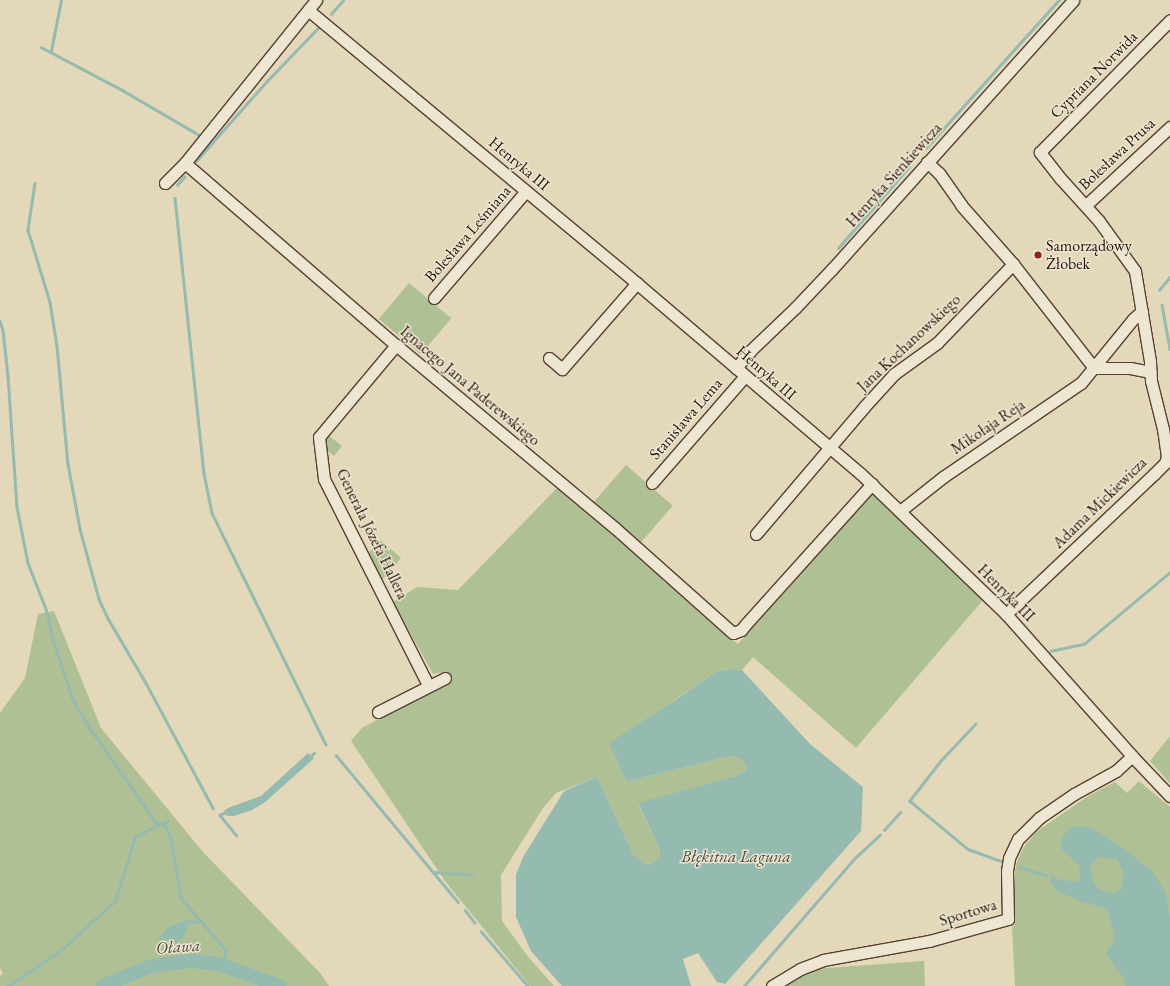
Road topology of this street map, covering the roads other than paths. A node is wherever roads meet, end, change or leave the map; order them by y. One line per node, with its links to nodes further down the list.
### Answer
1 (316, 0): 3 (street)
2 (1073, 0): 7 (street, Henryka Sienkiewicza)
3 (308, 10): 8 (street); 10 (street, Henryka III)
4 (1170, 20): 6 (street, Cypriana Norwida)
5 (1170, 127): 11 (street, Bolesława Prusa)
6 (1040, 152): 11 (street, Adama Mickiewicza)
7 (928, 162): 12 (street); 18 (street, Henryka Sienkiewicza)
8 (185, 163): 9 (street); 16 (street, Ignacego Jana Paderewskiego)
9 (165, 183)
10 (526, 191): 13 (street, Henryka III); 14 (street, Bolesława Leśmiana)
11 (1086, 205): 15 (street, Adama Mickiewicza)
12 (1013, 264): 19 (street); 22 (street, Jana Kochanowskiego)
13 (637, 284): 17 (street); 18 (street, Henryka III)
14 (434, 298)
15 (1142, 311): 19 (street, Mikołaja Reja); 20 (street, Adama Mickiewicza)
16 (396, 345): 24 (street, Ignacego Jana Paderewskiego); 29 (street, Generała Józefa Hallera)
17 (549, 358)
18 (736, 368): 21 (street, Henryka III)
19 (1094, 368): 20 (street); 25 (street, Mikołaja Reja)
20 (1151, 372): 27 (street, Adama Mickiewicza)
21 (745, 376): 22 (street, Henryka III); 23 (street, Stanisława Lema)
22 (830, 447): 24 (street, Henryka III); 26 (street, Jana Kochanowskiego)
23 (652, 483)
24 (872, 484): 25 (street, Henryka III)
25 (900, 511): 27 (street, Henryka III)
26 (756, 534)
27 (1006, 614): 31 (street, Henryka III)
28 (444, 678): 29 (street)
29 (428, 685): 30 (street)
30 (378, 712)
31 (1132, 756): 32 (street, Henryka III); 33 (street, Sportowa)
32 (1170, 796)
33 (772, 986)

